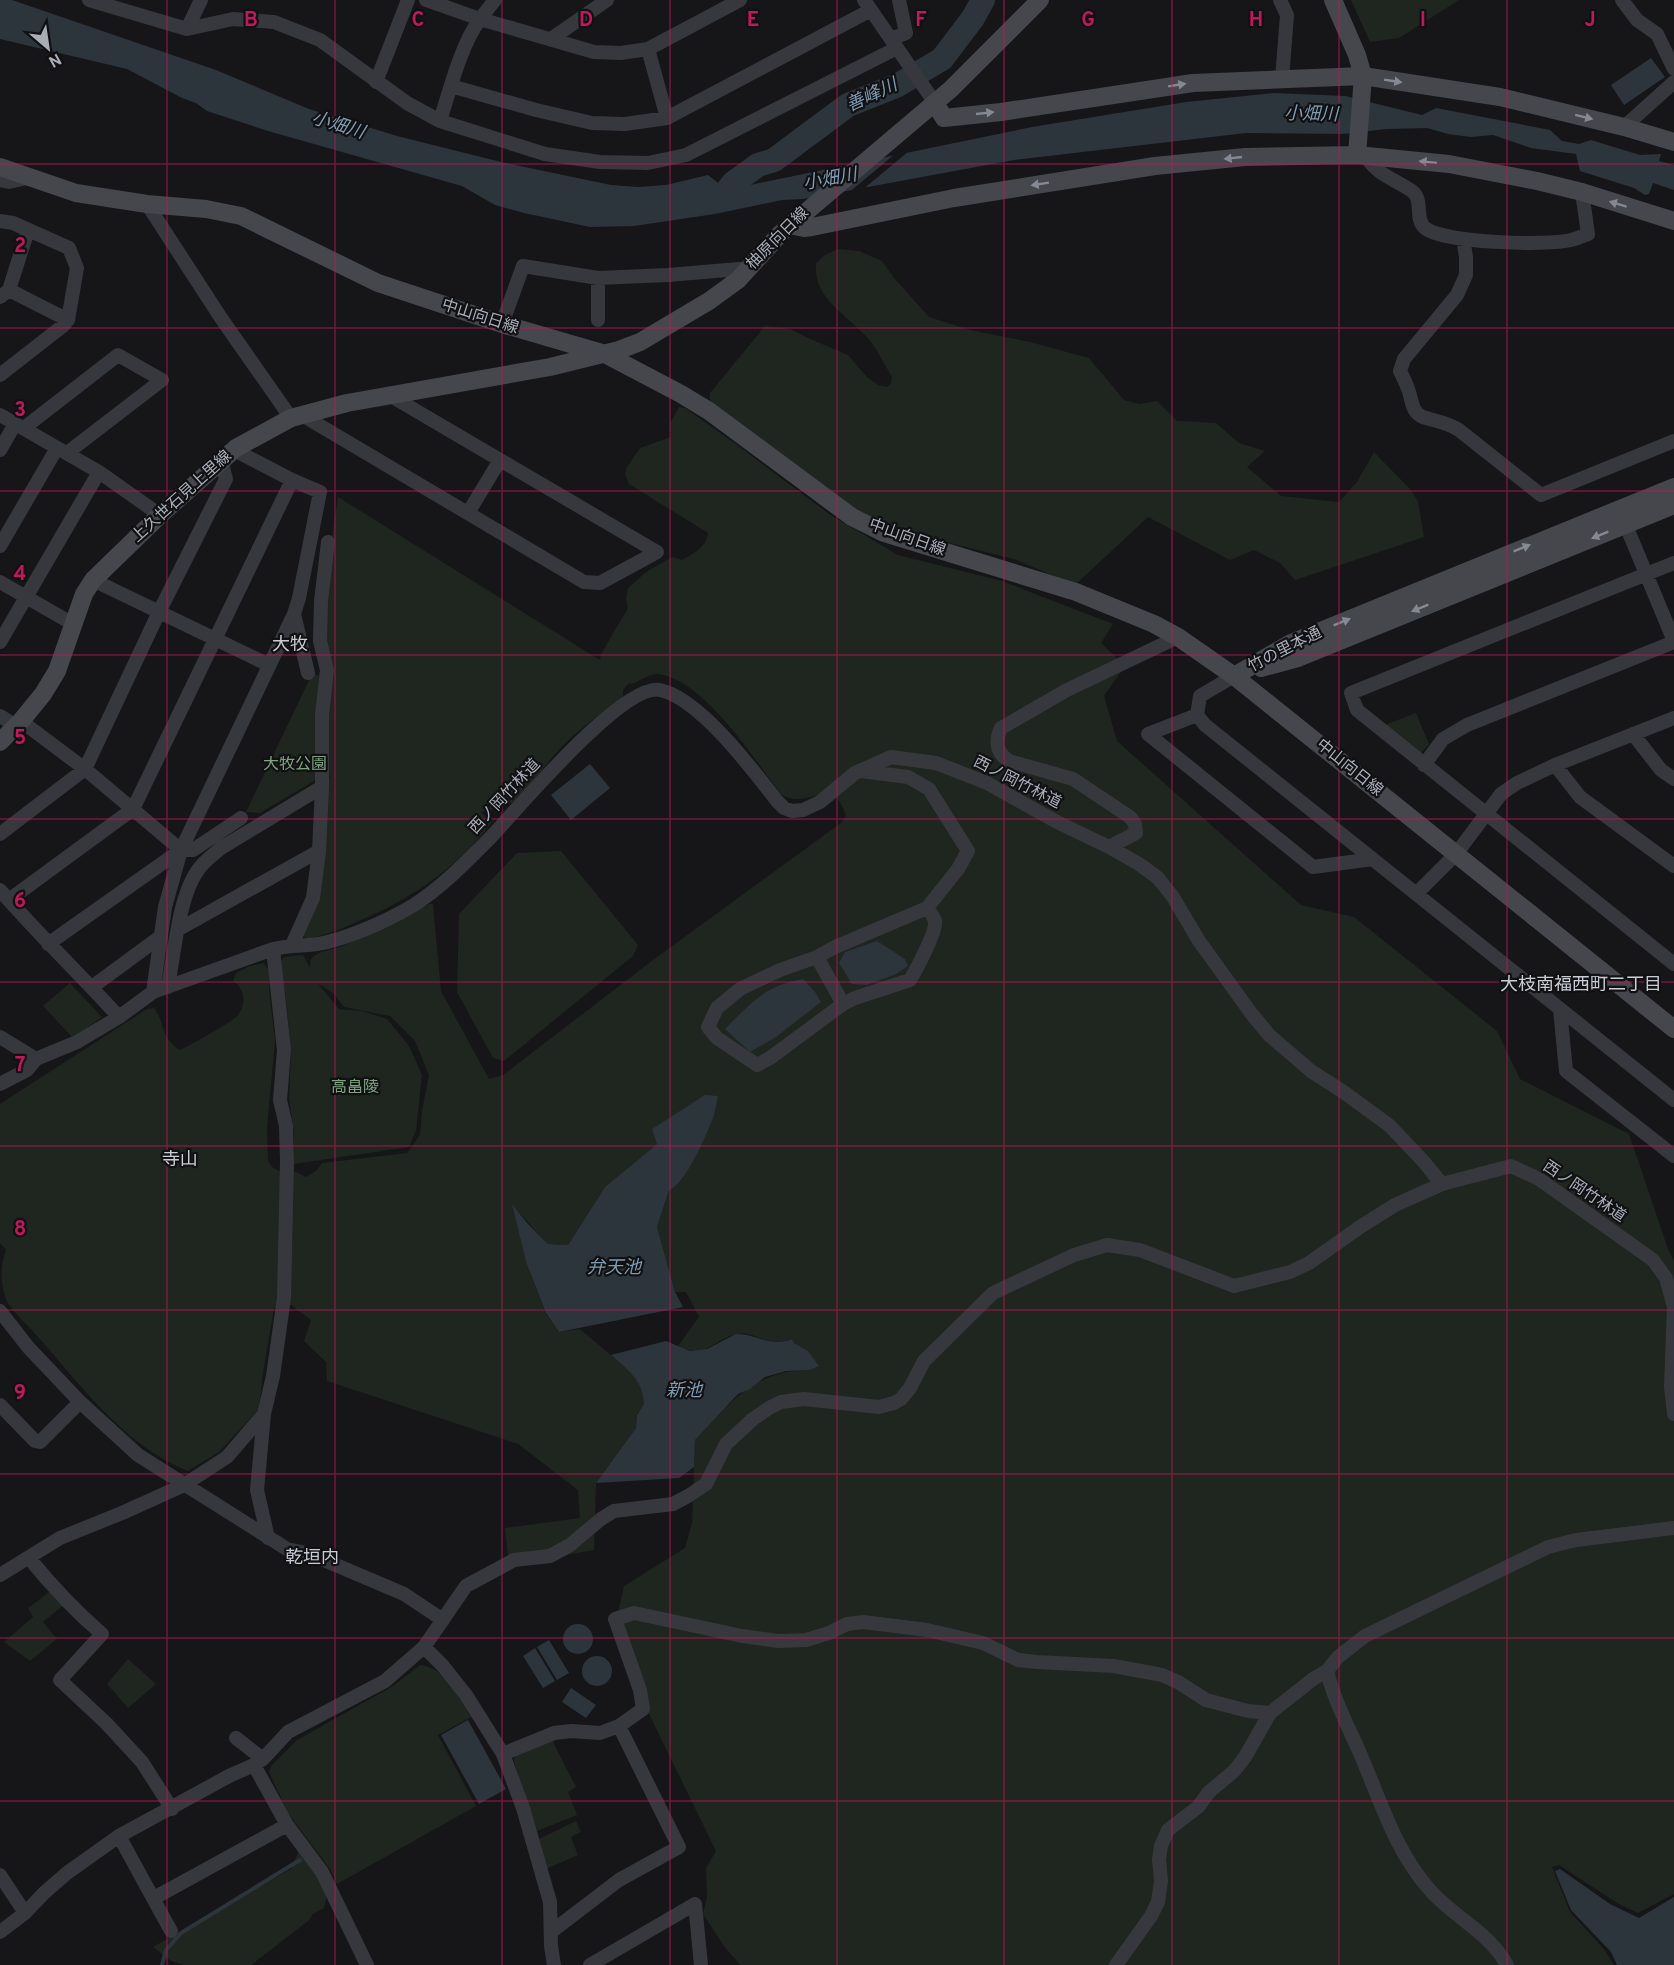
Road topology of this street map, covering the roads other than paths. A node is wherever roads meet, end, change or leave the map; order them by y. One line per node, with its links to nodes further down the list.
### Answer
1 (88, 0): 13 (street)
2 (201, 0): 16 (street)
3 (408, 0): 23 (street)
4 (426, 0): 15 (street)
5 (495, 0): 15 (street)
6 (607, 0): 17 (street)
7 (740, 0): 19 (street)
8 (899, 0): 18 (street)
9 (1040, 0): 26 (main road, 柚原向日線)
10 (1280, 0): 22 (street)
11 (1333, 0): 21 (main road)
12 (1623, 0): 20 (street)
13 (120, 4): 16 (street)
14 (867, 5): 18 (street); 27 (street)
15 (480, 19): 17 (street); 25 (street)
16 (187, 29): 23 (street)
17 (551, 39): 19 (street)
18 (894, 44): 26 (street); 28 (street)
19 (648, 49): 27 (street)
20 (1674, 69)
21 (1363, 76): 22 (main road); 29 (main road, one-way to 29); 31 (main road)
22 (1282, 79): 26 (main road, one-way to 22)
23 (376, 82): 28 (street)
24 (1674, 82): 29 (street)
25 (451, 86): 27 (street); 28 (street)
26 (934, 103): 39 (main road, 柚原向日線)
27 (667, 118)
28 (440, 121)
29 (1624, 127): 30 (main road)
30 (1674, 142)
31 (1361, 155): 35 (main road, one-way to 31); 39 (main road, one-way to 39); 41 (street)
32 (0, 167): 33 (main road, 中山向日線)
33 (27, 178): 34 (street); 36 (main road, 中山向日線)
34 (0, 180)
35 (1582, 192): 38 (main road, one-way to 35); 41 (street)
36 (147, 204): 47 (main road, 中山向日線); 52 (street)
37 (0, 221): 40 (street)
38 (1674, 221)
39 (789, 225): 42 (main road, 柚原向日線)
40 (28, 230): 44 (street); 45 (street)
41 (1462, 239): 54 (street)
42 (750, 268): 43 (street); 48 (main road, 柚原向日線)
43 (598, 278): 46 (street); 47 (street)
44 (5, 294): 45 (street)
45 (68, 320): 49 (street)
46 (598, 321)
47 (502, 324): 48 (main road, 中山向日線)
48 (605, 354): 50 (main road, 上久世石見上里線); 78 (main road, 中山向日線)
49 (0, 375)
50 (391, 396): 52 (main road, 上久世石見上里線); 59 (street)
51 (0, 415): 53 (street)
52 (296, 416): 55 (main road, 上久世石見上里線); 64 (street)
53 (20, 426): 56 (street); 57 (street); 57 (street)
54 (1674, 441)
55 (236, 448): 58 (main road, 上久世石見上里線); 61 (street)
56 (0, 450)
57 (62, 451): 60 (street); 68 (street)
58 (220, 460): 65 (main road, 上久世石見上里線); 74 (street)
59 (500, 460): 64 (street); 64 (street)
60 (99, 472): 65 (street); 73 (street)
61 (292, 480): 75 (street); 77 (street)
62 (1674, 487): 66 (main road, 竹の里本通)
63 (1674, 505): 66 (main road, 竹の里本通)
64 (468, 513)
65 (160, 516): 71 (main road, 上久世石見上里線)
66 (1623, 517): 70 (street); 83 (main road, 竹の里本通)
67 (328, 542): 95 (street)
68 (0, 546)
69 (1674, 563): 70 (street)
70 (1647, 574): 80 (street); 90 (street)
71 (93, 580): 74 (street); 76 (main road, 上久世石見上里線)
72 (0, 582): 73 (street)
73 (26, 597): 76 (street); 79 (street)
74 (159, 612): 77 (street); 92 (street)
75 (294, 614): 81 (street); 82 (street)
76 (74, 624): 87 (main road, 上久世石見上里線)
77 (215, 638): 81 (street); 96 (street)
78 (1178, 638): 83 (main road, 中山向日線); 100 (street)
79 (0, 642)
80 (1674, 642): 90 (street)
81 (268, 665): 101 (street)
82 (308, 673)
83 (1233, 676): 84 (street); 103 (main road, 中山向日線)
84 (1197, 715): 104 (street); 104 (street)
85 (0, 716): 87 (street)
86 (1674, 718): 88 (street)
87 (19, 723): 89 (main road, 上久世石見上里線); 92 (street)
88 (1633, 734): 91 (street); 94 (street)
89 (0, 742)
90 (1424, 765): 97 (street)
91 (1555, 765): 97 (street); 105 (street)
92 (85, 769): 96 (street); 99 (street)
93 (859, 771): 100 (street, 西ノ岡竹林道); 108 (street); 112 (street, 西ノ岡竹林道)
94 (1674, 779)
95 (322, 787): 102 (street); 109 (street)
96 (133, 809): 101 (street); 107 (street)
97 (1488, 813): 103 (street); 115 (street)
98 (241, 818): 101 (street)
99 (0, 834)
100 (1109, 847): 128 (street, 西ノ岡竹林道)
101 (181, 850): 110 (street); 111 (street)
102 (319, 851): 109 (street); 112 (street)
103 (1456, 854): 106 (street); 122 (main road, 中山向日線)
104 (1373, 859): 106 (street)
105 (1674, 867)
106 (1416, 894): 120 (street)
107 (4, 895): 111 (street)
108 (927, 908): 114 (street); 119 (street)
109 (179, 929): 117 (street)
110 (160, 937): 116 (street); 118 (street)
111 (48, 944): 116 (street)
112 (292, 945): 113 (street, 西ノ岡竹林道)
113 (273, 949): 117 (street, 西ノ岡竹林道); 132 (street)
114 (817, 957): 119 (street); 119 (street)
115 (1674, 964)
116 (92, 987): 121 (street)
117 (168, 987): 118 (street, 西ノ岡竹林道)
118 (153, 992): 121 (street, 西ノ岡竹林道)
119 (843, 1004)
120 (1560, 1009): 126 (street); 127 (street)
121 (118, 1017): 124 (street, 西ノ岡竹林道)
122 (1674, 1029)
123 (0, 1037): 124 (street)
124 (36, 1059): 125 (street, 西ノ岡竹林道)
125 (0, 1084)
126 (1674, 1100)
127 (1674, 1155)
128 (1442, 1184): 133 (street, 西ノ岡竹林道); 139 (street)
129 (0, 1311): 130 (street)
130 (80, 1402): 131 (street); 134 (street)
131 (0, 1405)
132 (264, 1414): 134 (street); 136 (street)
133 (1674, 1414)
134 (184, 1485): 136 (street); 137 (street)
135 (1674, 1528): 141 (street)
136 (268, 1538): 139 (street)
137 (29, 1558): 138 (street); 147 (street)
138 (0, 1575)
139 (443, 1620): 140 (street)
140 (424, 1647): 145 (street); 146 (street)
141 (1327, 1671): 142 (street); 161 (street)
142 (1270, 1713): 143 (street); 160 (street)
143 (619, 1726): 145 (street); 155 (street)
144 (236, 1738): 146 (street)
145 (503, 1754): 155 (street)
146 (258, 1762): 147 (street); 148 (street)
147 (172, 1809): 149 (street)
148 (287, 1825): 151 (street); 156 (street)
149 (119, 1836): 151 (street); 152 (street)
150 (0, 1875): 152 (street)
151 (154, 1898): 153 (street)
152 (25, 1913): 154 (street)
153 (171, 1931)
154 (0, 1932)
155 (551, 1932): 157 (street)
156 (367, 1965)
157 (554, 1965)
158 (590, 1965): 159 (street)
159 (701, 1965)
160 (1116, 1965)
161 (1507, 1965)

